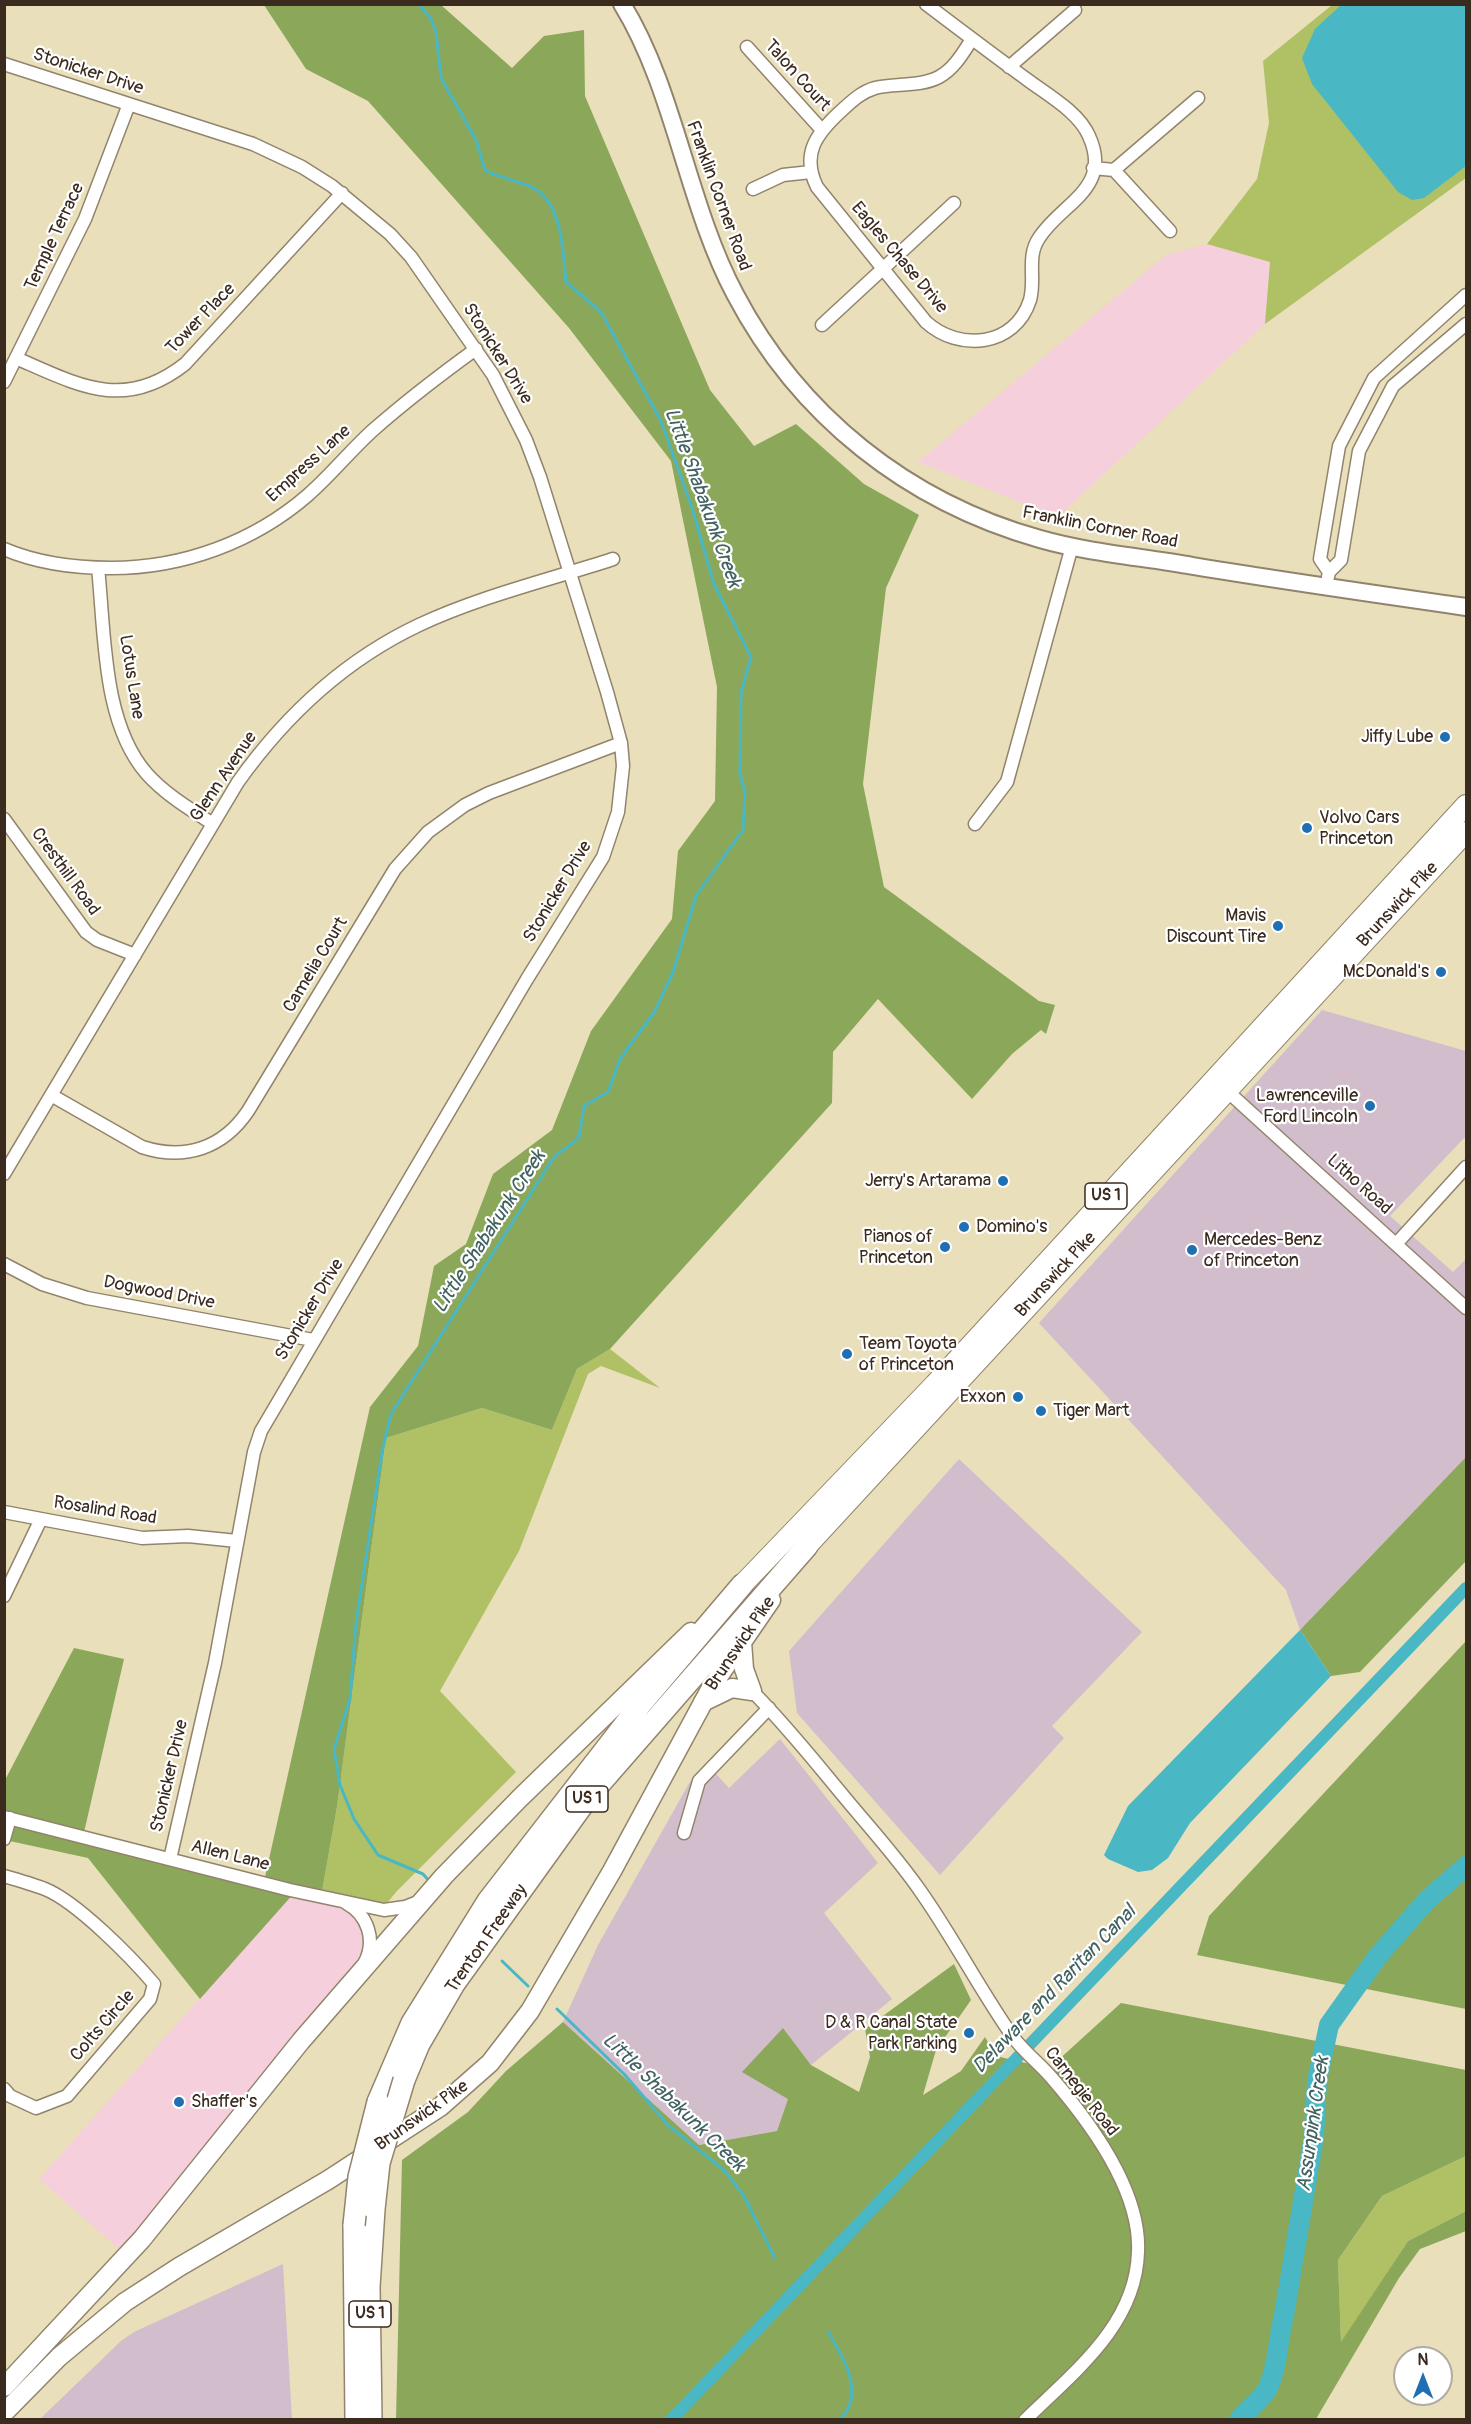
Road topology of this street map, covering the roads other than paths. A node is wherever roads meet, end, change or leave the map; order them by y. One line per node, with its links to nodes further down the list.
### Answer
1 (622, 4): 33 (main road, Franklin Corner Road)
2 (926, 4): 4 (street)
3 (1075, 10): 7 (street)
4 (972, 39): 7 (street); 10 (street)
5 (747, 47): 10 (street, Talon Court)
6 (4, 64): 9 (street, Stonicker Drive)
7 (1009, 67): 11 (street)
8 (1198, 98): 12 (street)
9 (129, 104): 15 (street, Stonicker Drive); 24 (street, Temple Terrace)
10 (821, 129): 13 (street)
11 (1094, 168): 12 (street); 18 (street, Eagles Chase Drive)
12 (1114, 170): 17 (street)
13 (810, 172): 14 (street); 18 (street, Eagles Chase Drive)
14 (753, 189)
15 (342, 193): 23 (street, Stonicker Drive); 24 (street, Tower Place)
16 (954, 203): 18 (street)
17 (1170, 231)
18 (884, 268): 21 (street)
19 (1465, 301): 22 (street)
20 (1467, 324): 25 (street)
21 (822, 325)
22 (1409, 347): 25 (street); 27 (street)
23 (476, 349): 36 (street, Empress Lane); 37 (street, Stonicker Drive)
24 (16, 358): 26 (street, Temple Terrace)
25 (1421, 363): 28 (street)
26 (4, 382)
27 (1346, 432): 28 (street); 29 (street)
28 (1364, 437): 30 (street)
29 (1334, 476): 30 (street); 31 (street)
30 (1354, 480): 32 (street)
31 (1326, 521): 32 (street); 38 (street)
32 (1347, 524): 38 (street)
33 (1072, 546): 38 (main road, Franklin Corner Road); 44 (street)
34 (4, 549): 36 (street, Empress Lane)
35 (614, 559): 37 (street, Glenn Avenue)
36 (98, 568): 43 (street, Lotus Lane)
37 (569, 573): 40 (street, Stonicker Drive); 43 (street, Glenn Avenue)
38 (1328, 579): 39 (main road, Franklin Corner Road)
39 (1467, 607)
40 (621, 743): 48 (street, Camelia Court); 54 (street, Stonicker Drive)
41 (1467, 805): 59 (highway, Brunswick Pike / US 1)
42 (4, 819): 46 (street, Cresthill Road)
43 (213, 824): 46 (street, Glenn Avenue)
44 (975, 824)
45 (1467, 832): 47 (highway, Brunswick Pike / US 1)
46 (135, 955): 48 (street, Glenn Avenue)
47 (1226, 1090): 51 (street, Litho Road); 58 (highway, Brunswick Pike / US 1)
48 (51, 1095): 50 (street, Glenn Avenue)
49 (1467, 1167): 51 (street)
50 (4, 1174)
51 (1397, 1243): 53 (street, Litho Road)
52 (4, 1264): 54 (street, Dogwood Drive)
53 (1467, 1308)
54 (313, 1340): 57 (street, Stonicker Drive)
55 (4, 1512): 56 (street, Rosalind Road)
56 (41, 1519): 57 (street, Rosalind Road); 60 (street)
57 (237, 1541): 68 (street, Stonicker Drive)
58 (807, 1546): 61 (main road, Brunswick Pike); 77 (highway, Trenton Freeway / US 1, bridge)
59 (742, 1584): 70 (main road, Brunswick Pike); 76 (highway, Trenton Freeway / US 1, bridge)
60 (4, 1596)
61 (742, 1642): 62 (main road); 63 (main road, Brunswick Pike)
62 (752, 1690): 63 (main road); 64 (street, Carnegie Road)
63 (703, 1702): 75 (main road, Brunswick Pike)
64 (769, 1708): 66 (street); 78 (street, Carnegie Road)
65 (7, 1818): 67 (street); 68 (street, Allen Lane)
66 (684, 1833)
67 (4, 1839)
68 (170, 1860): 71 (street, Allen Lane)
69 (4, 1876): 73 (street, Colts Circle)
70 (427, 1896): 71 (street, Allen Lane); 72 (main road, Brunswick Pike)
71 (342, 1901): 72 (street, Allen Lane)
72 (363, 1967): 74 (main road, Brunswick Pike)
73 (4, 2089)
74 (4, 2387)
75 (4, 2413)
76 (356, 2420)
77 (371, 2420)
78 (1025, 2420)

